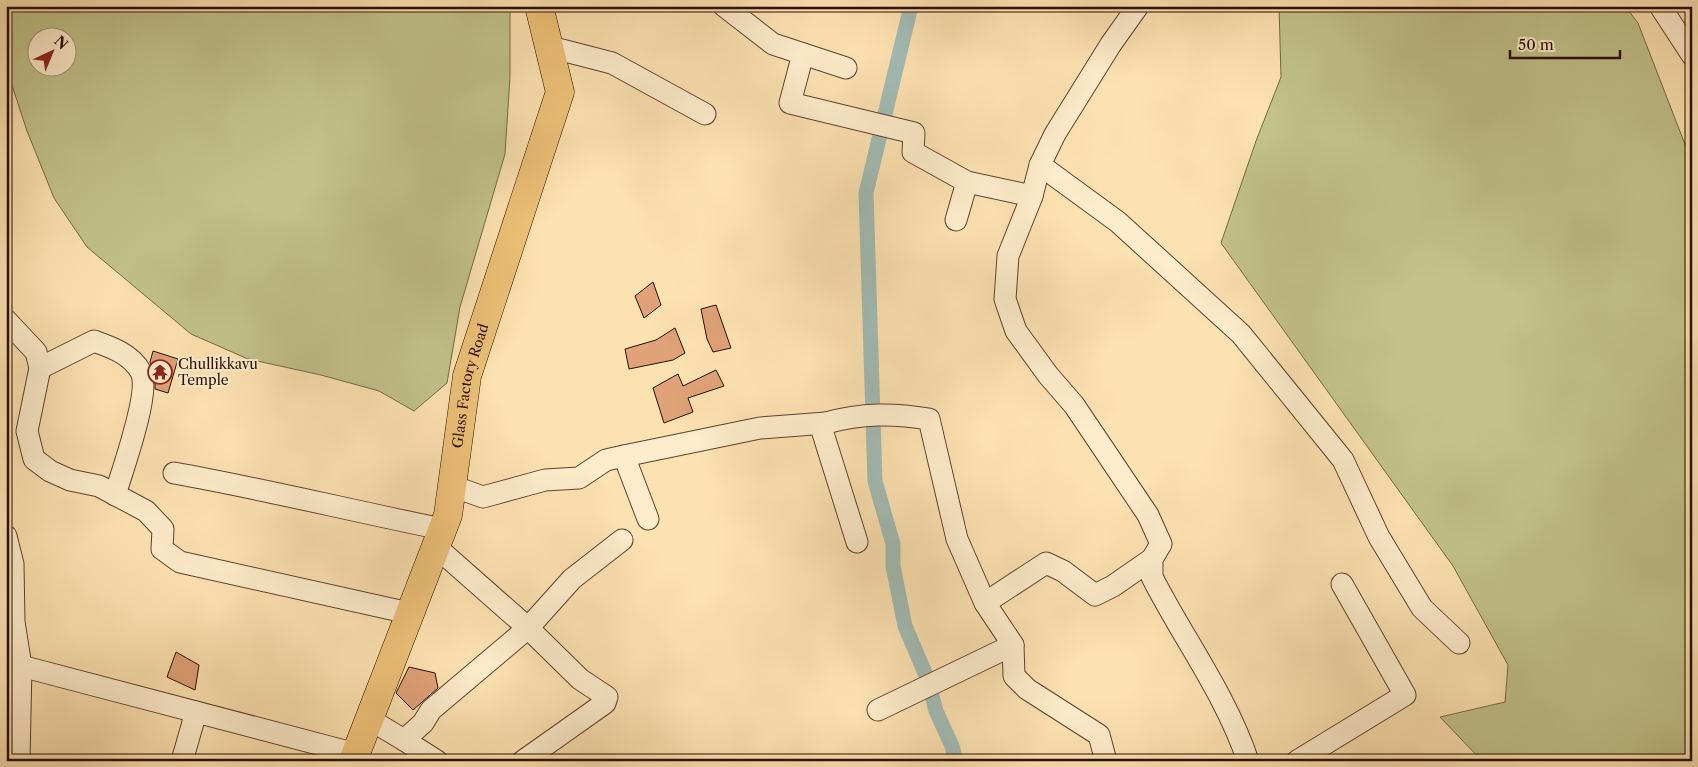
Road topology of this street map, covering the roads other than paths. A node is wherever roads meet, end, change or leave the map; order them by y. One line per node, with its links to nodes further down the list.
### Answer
1 (724, 6): 6 (street)
2 (1138, 6): 10 (street)
3 (1660, 6): 7 (street)
4 (541, 7): 5 (main road, Glass Factory Road)
5 (550, 48): 9 (street); 19 (main road, Glass Factory Road)
6 (803, 54): 8 (street); 11 (street)
7 (1692, 55)
8 (846, 68)
9 (705, 114)
10 (1040, 165): 12 (street); 32 (street)
11 (967, 182): 12 (street); 13 (street)
12 (1032, 196): 26 (street)
13 (956, 220)
14 (6, 320): 15 (street)
15 (40, 368): 20 (street); 20 (street)
16 (826, 423): 17 (street); 25 (street); 28 (street)
17 (624, 456): 19 (street); 21 (street)
18 (174, 472): 23 (street)
19 (452, 486): 23 (main road, Glass Factory Road)
20 (115, 495): 29 (street)
21 (648, 519)
22 (6, 536): 30 (street)
23 (439, 538): 29 (main road, Glass Factory Road); 31 (street)
24 (622, 540): 31 (street)
25 (857, 542)
26 (1152, 559): 28 (street); 45 (street)
27 (1342, 584): 46 (street)
28 (985, 603): 33 (street)
29 (409, 614): 37 (main road, Glass Factory Road)
30 (10, 623): 34 (street)
31 (528, 628): 38 (street); 43 (street)
32 (1459, 643)
33 (1013, 645): 35 (street); 44 (street)
34 (21, 666): 36 (street); 40 (street)
35 (878, 710)
36 (196, 712): 39 (street); 41 (street)
37 (369, 719): 38 (street); 39 (main road, Glass Factory Road)
38 (404, 740): 42 (street)
39 (354, 757)
40 (19, 761)
41 (182, 761)
42 (437, 761)
43 (524, 761)
44 (1106, 761)
45 (1248, 761)
46 (1297, 761)

